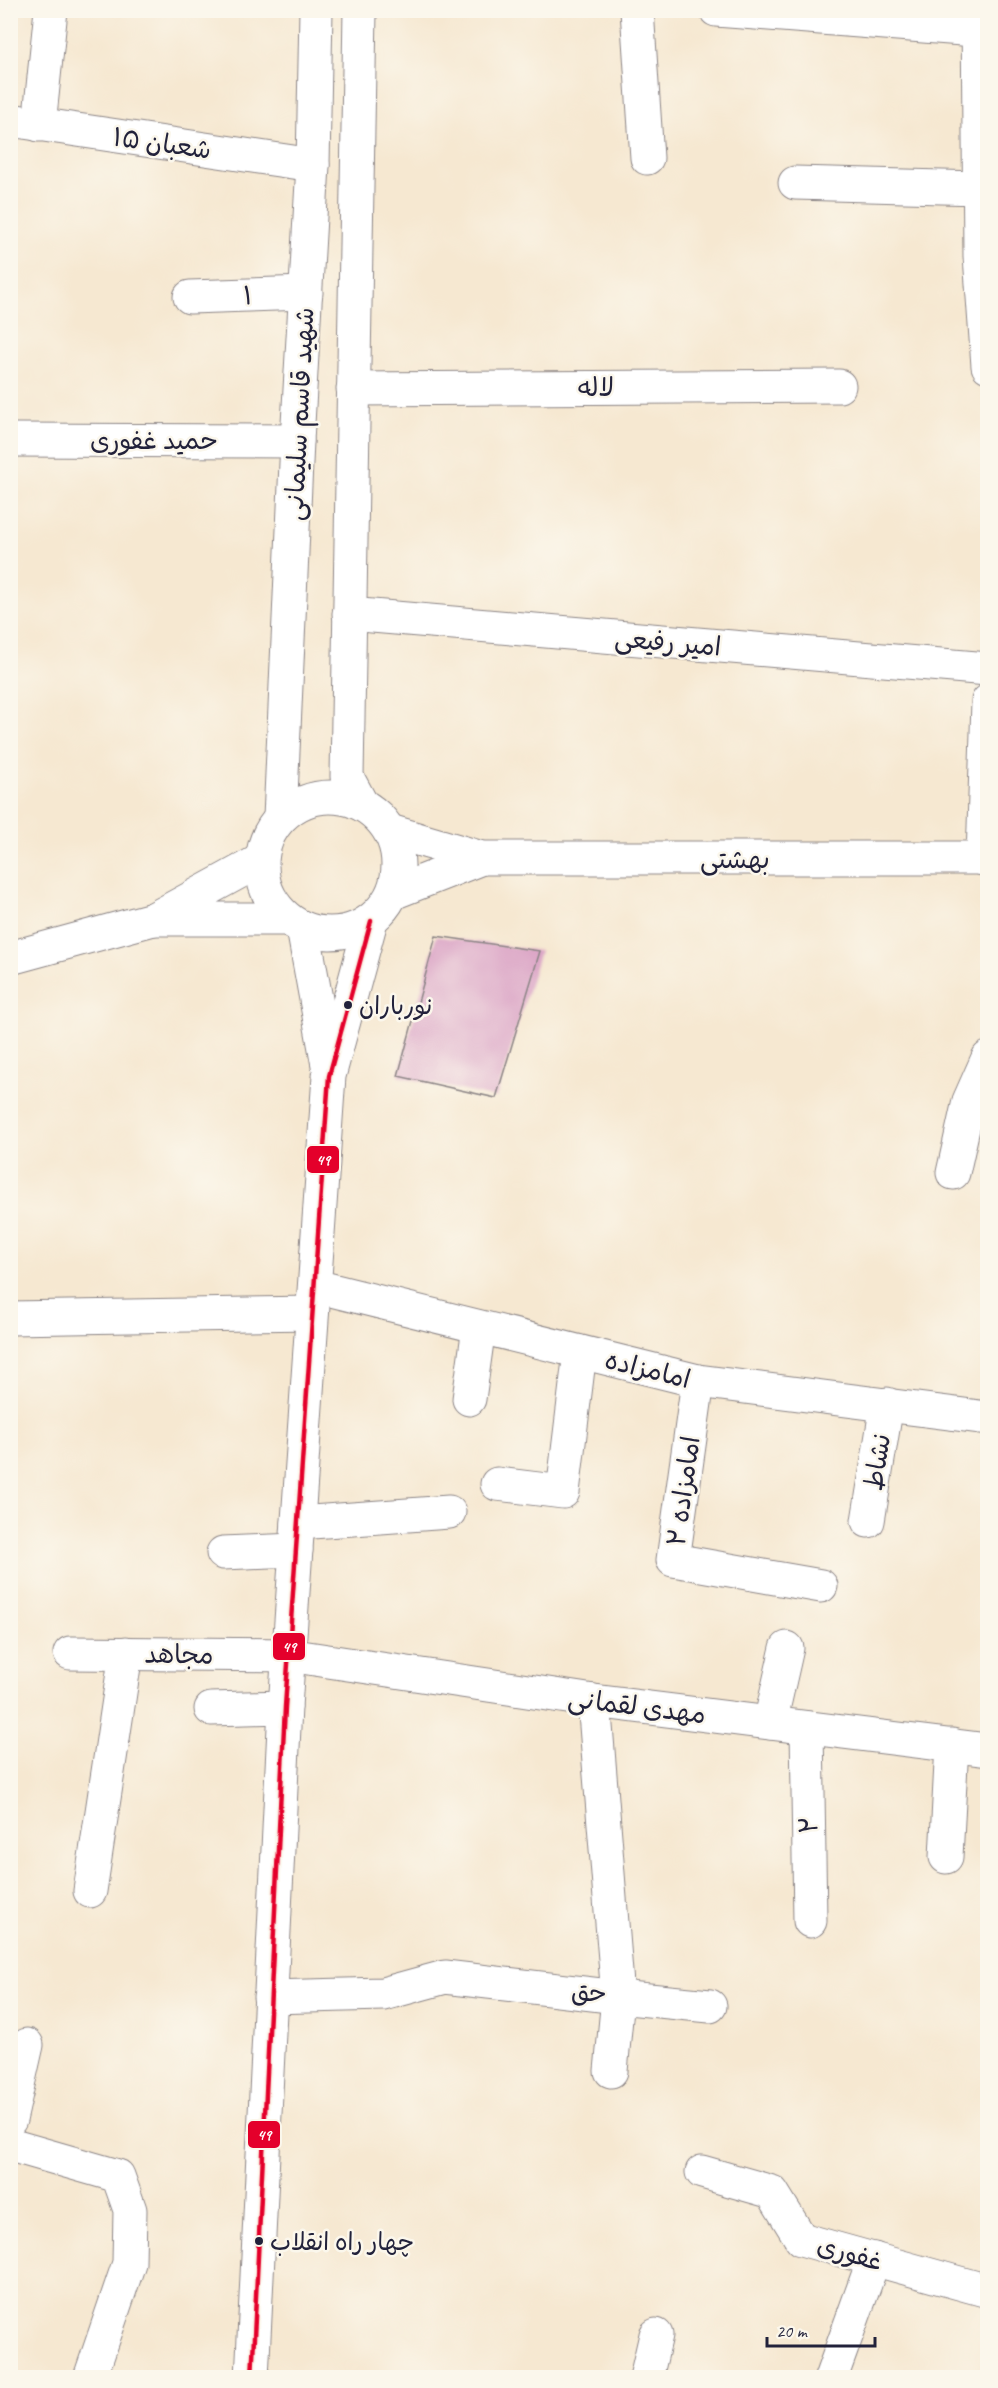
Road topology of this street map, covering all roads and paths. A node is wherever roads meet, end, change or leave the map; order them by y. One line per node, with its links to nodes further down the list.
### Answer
1 (51, 10): 7 (street)
2 (316, 10): 9 (street, شهید قاسم سلیمانی)
3 (360, 10): 16 (street, شهید قاسم سلیمانی)
4 (637, 10): 8 (street)
5 (716, 10): 6 (street)
6 (981, 24): 11 (street)
7 (25, 122): 9 (street, ۱۵ شعبان)
8 (646, 158)
9 (313, 165): 12 (street, شهید قاسم سلیمانی)
10 (795, 183): 11 (street)
11 (980, 188): 14 (street)
12 (306, 293): 13 (street, ۱); 18 (street, شهید قاسم سلیمانی)
13 (190, 297)
14 (987, 366)
15 (839, 386): 16 (street, لاله)
16 (353, 389): 19 (street, شهید قاسم سلیمانی)
17 (10, 440): 18 (street, حمید غفوری)
18 (297, 441): 23 (street, شهید قاسم سلیمانی)
19 (349, 614): 20 (street, امیر رفیعی); 22 (street, شهید قاسم سلیمانی)
20 (987, 669)
21 (987, 701): 26 (street)
22 (361, 803): 23 (street); 24 (street)
23 (280, 818): 27 (street)
24 (390, 831): 25 (street); 28 (street)
25 (482, 858): 26 (street, بهشتی); 28 (street)
26 (985, 859)
27 (261, 860): 29 (street); 31 (street)
28 (393, 893): 30 (street)
29 (153, 919): 31 (street); 32 (street)
30 (371, 921): 31 (street); 34 (street)
31 (295, 924): 34 (street)
32 (10, 958)
33 (987, 1058): 35 (street)
34 (329, 1076): 36 (street)
35 (953, 1173)
36 (314, 1299): 37 (street, امامزاده); 38 (street, امامزاده); 47 (street)
37 (10, 1318)
38 (479, 1327): 39 (street, امامزاده); 41 (street)
39 (580, 1352): 40 (street, امامزاده); 44 (street)
40 (698, 1381): 42 (street, امامزاده); 49 (street, امامزاده ۲)
41 (469, 1399)
42 (887, 1404): 43 (street, امامزاده); 46 (street, نشاط)
43 (987, 1418)
44 (497, 1484)
45 (449, 1512): 47 (street)
46 (868, 1521)
47 (297, 1537): 48 (street); 53 (street)
48 (223, 1553)
49 (820, 1586)
50 (787, 1648): 57 (street)
51 (70, 1653): 52 (street, مجاهد)
52 (126, 1653): 53 (street, مجاهد); 62 (street)
53 (288, 1655): 54 (street, مهدی لقمانی); 55 (street)
54 (594, 1701): 57 (street, مهدی لقمانی); 64 (street, حق)
55 (285, 1707): 56 (street); 65 (street)
56 (211, 1709)
57 (770, 1723): 58 (street, مهدی لقمانی)
58 (807, 1728): 59 (street, مهدی لقمانی); 63 (street, ۲)
59 (952, 1745): 60 (street, مهدی لقمانی); 61 (street)
60 (987, 1750)
61 (946, 1857)
62 (90, 1891)
63 (810, 1921)
64 (618, 1996): 65 (street, حق); 66 (street); 68 (street)
65 (270, 1997): 76 (street)
66 (711, 2006)
67 (27, 2045): 69 (street)
68 (611, 2071)
69 (10, 2121)
70 (10, 2145): 75 (street)
71 (702, 2172): 72 (street, غفوری)
72 (873, 2259): 73 (street, غفوری); 78 (street)
73 (987, 2291)
74 (656, 2335): 77 (street)
75 (90, 2378)
76 (252, 2378)
77 (646, 2378)
78 (831, 2378)

